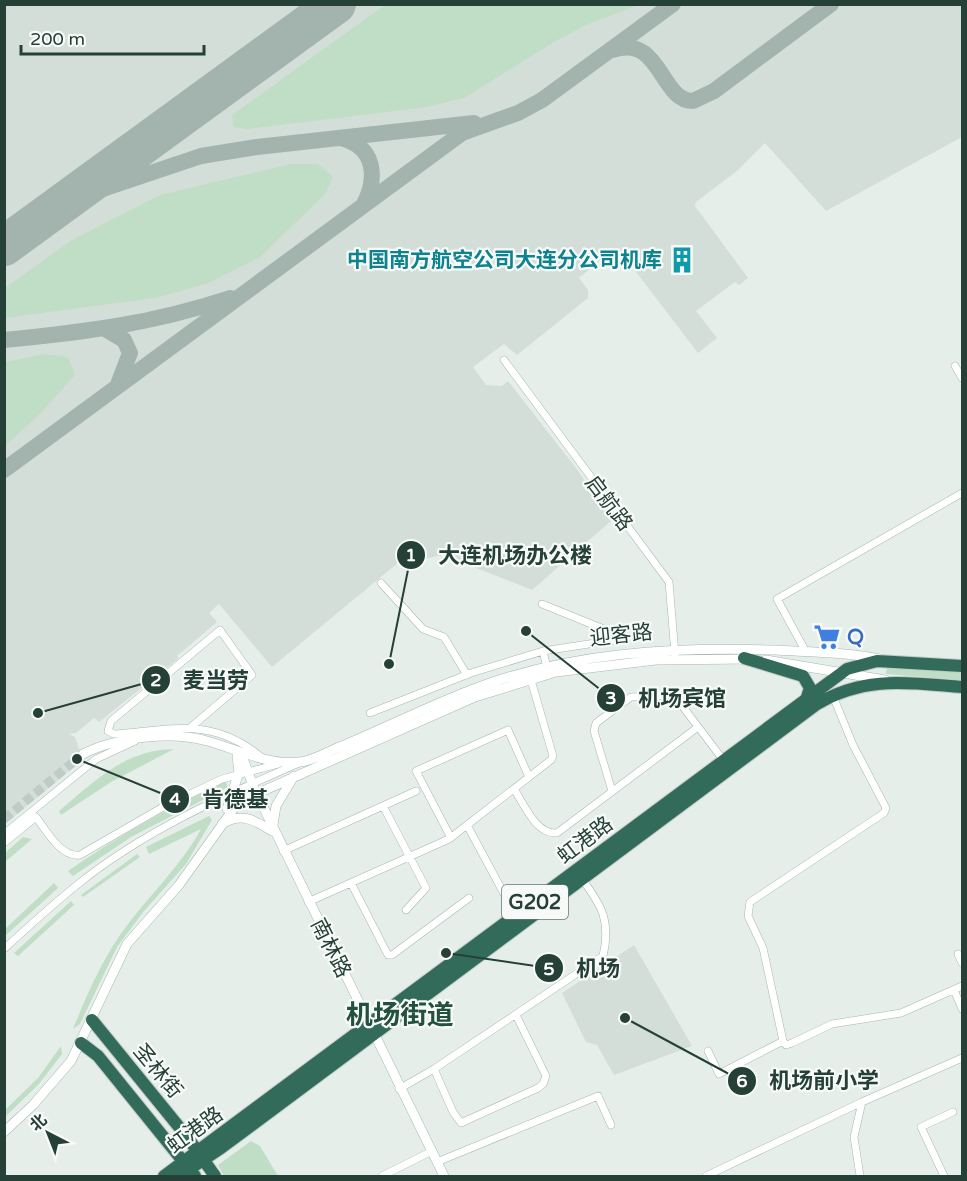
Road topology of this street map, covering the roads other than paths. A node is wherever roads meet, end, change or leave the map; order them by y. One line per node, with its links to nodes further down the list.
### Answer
1 (504, 360): 9 (street, 启航路)
2 (956, 366): 3 (street)
3 (963, 378)
4 (963, 493): 8 (street)
5 (381, 583): 15 (street)
6 (542, 604): 7 (street)
7 (543, 651): 13 (street); 15 (street)
8 (806, 652): 9 (main road, 迎客路); 11 (main road, 迎客路)
9 (675, 655): 10 (main road, 迎客路); 13 (main road, 迎客路); 16 (main road, 迎客路)
10 (744, 658): 14 (main road, 迎客路); 20 (highway)
11 (892, 662): 12 (highway, 迎客路 / G202); 14 (highway, 虹港路 / G202)
12 (963, 666)
13 (547, 668): 30 (main road, 迎客路)
14 (842, 673): 17 (main road, 迎客路); 20 (highway, 虹港路 / G202)
15 (467, 675): 21 (street)
16 (531, 680): 32 (main road, 迎客路); 33 (street)
17 (896, 682): 18 (highway, 迎客路 / G202); 19 (highway, 虹港路 / G202)
18 (963, 687)
19 (833, 696): 48 (highway, 虹港路 / G202); 63 (street)
20 (806, 700): 28 (highway, 虹港路 / G202)
21 (370, 713)
22 (698, 727): 28 (street); 37 (street); 37 (street)
23 (190, 728): 23 (street); 27 (street)
24 (141, 739): 25 (main road); 26 (main road); 43 (street)
25 (238, 752): 27 (main road); 31 (main road, 南林路)
26 (83, 754)
27 (261, 757): 29 (main road)
28 (724, 761): 53 (highway, 虹港路 / G202)
29 (285, 762): 30 (main road); 31 (street)
30 (302, 762): 34 (street)
31 (243, 771): 34 (main road, 南林路); 38 (main road); 45 (street)
32 (295, 775): 34 (main road, 迎客路); 42 (main road)
33 (529, 777): 35 (street); 44 (street)
34 (253, 788): 38 (main road); 42 (main road, 南林路)
35 (514, 789): 37 (street); 41 (street)
36 (416, 791): 39 (street)
37 (612, 791)
38 (236, 797): 40 (main road); 54 (street)
39 (383, 806): 46 (street); 47 (street)
40 (220, 825): 42 (main road); 61 (main road)
41 (467, 825): 44 (street); 53 (street)
42 (272, 831): 46 (main road, 南林路)
43 (4, 834)
44 (450, 838): 47 (street)
45 (4, 843)
46 (283, 851): 51 (main road, 南林路)
47 (411, 857): 49 (street); 52 (street)
48 (582, 879): 60 (street); 62 (highway, 虹港路 / G202)
49 (351, 883): 50 (street); 51 (street)
50 (469, 898)
51 (308, 902): 62 (main road, 南林路)
52 (405, 910)
53 (516, 916): 62 (highway, 虹港路 / G202)
54 (4, 949)
55 (958, 954): 56 (street)
56 (963, 963)
57 (963, 986): 58 (street)
58 (954, 990): 59 (street); 63 (street)
59 (962, 1006)
60 (516, 1015): 67 (street); 67 (street)
61 (92, 1020): 64 (main road); 74 (highway, 圣林街)
62 (372, 1030): 68 (main road, 南林路); 74 (highway, 虹港路 / G202)
63 (783, 1041): 65 (street)
64 (81, 1044): 72 (main road); 76 (highway, 圣林街)
65 (708, 1051)
66 (963, 1058): 69 (street)
67 (434, 1069): 68 (street)
68 (399, 1089): 73 (main road, 南林路)
69 (862, 1102): 81 (street); 82 (street)
70 (953, 1112): 83 (street)
71 (611, 1125): 75 (street)
72 (4, 1132)
73 (432, 1151): 75 (main road, 南林路); 79 (street)
74 (201, 1156): 76 (highway, 虹港路 / G202); 78 (highway, 圣林街)
75 (437, 1162): 80 (main road, 南林路)
76 (187, 1171): 77 (highway, 虹港路 / G202)
77 (164, 1176)
78 (215, 1176)
79 (382, 1176)
80 (444, 1176)
81 (706, 1176)
82 (860, 1176)
83 (944, 1176)

